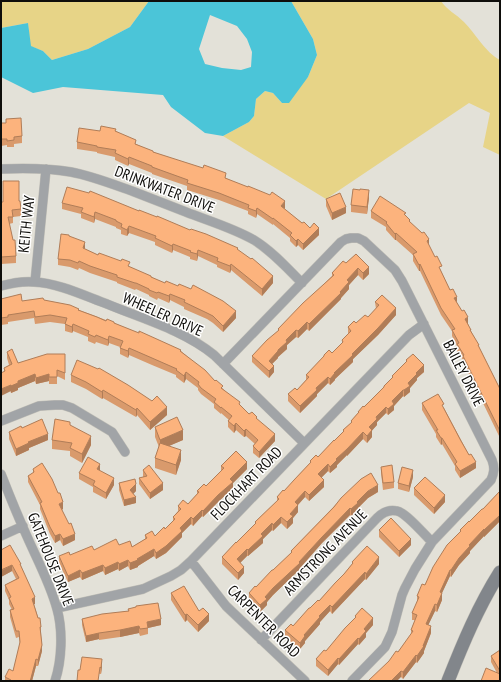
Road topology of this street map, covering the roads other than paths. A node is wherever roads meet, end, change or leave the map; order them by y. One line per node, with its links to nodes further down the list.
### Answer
1 (1, 169): 2 (street, DRINKWATER DRIVE)
2 (46, 169): 3 (street, KEITH WAY); 4 (street, DRINKWATER DRIVE)
3 (35, 282): 5 (street, WHEELER DRIVE); 7 (street, WHEELER DRIVE)
4 (302, 283): 6 (street, BAILEY DRIVE); 7 (street, BAILEY DRIVE)
5 (1, 286)
6 (424, 324): 9 (street, FLOCKHART ROAD); 14 (street, BAILEY DRIVE)
7 (223, 364): 9 (street, WHEELER DRIVE)
8 (1, 421): 10 (street)
9 (304, 443): 15 (street, FLOCKHART ROAD)
10 (125, 452)
11 (1, 474): 12 (street, GATEHOUSE DRIVE)
12 (22, 526): 13 (street); 17 (street, GATEHOUSE DRIVE)
13 (1, 536)
14 (432, 542): 18 (street, ARMSTRONG AVENUE); 21 (street, BAILEY DRIVE)
15 (191, 561): 17 (street, FLOCKHART ROAD); 18 (street, CARPENTER ROAD)
16 (500, 572): 22 (main road)
17 (57, 608): 19 (street, GATEHOUSE DRIVE)
18 (262, 640): 20 (street, CARPENTER ROAD)
19 (55, 681)
20 (305, 681)
21 (352, 681)
22 (448, 681)

